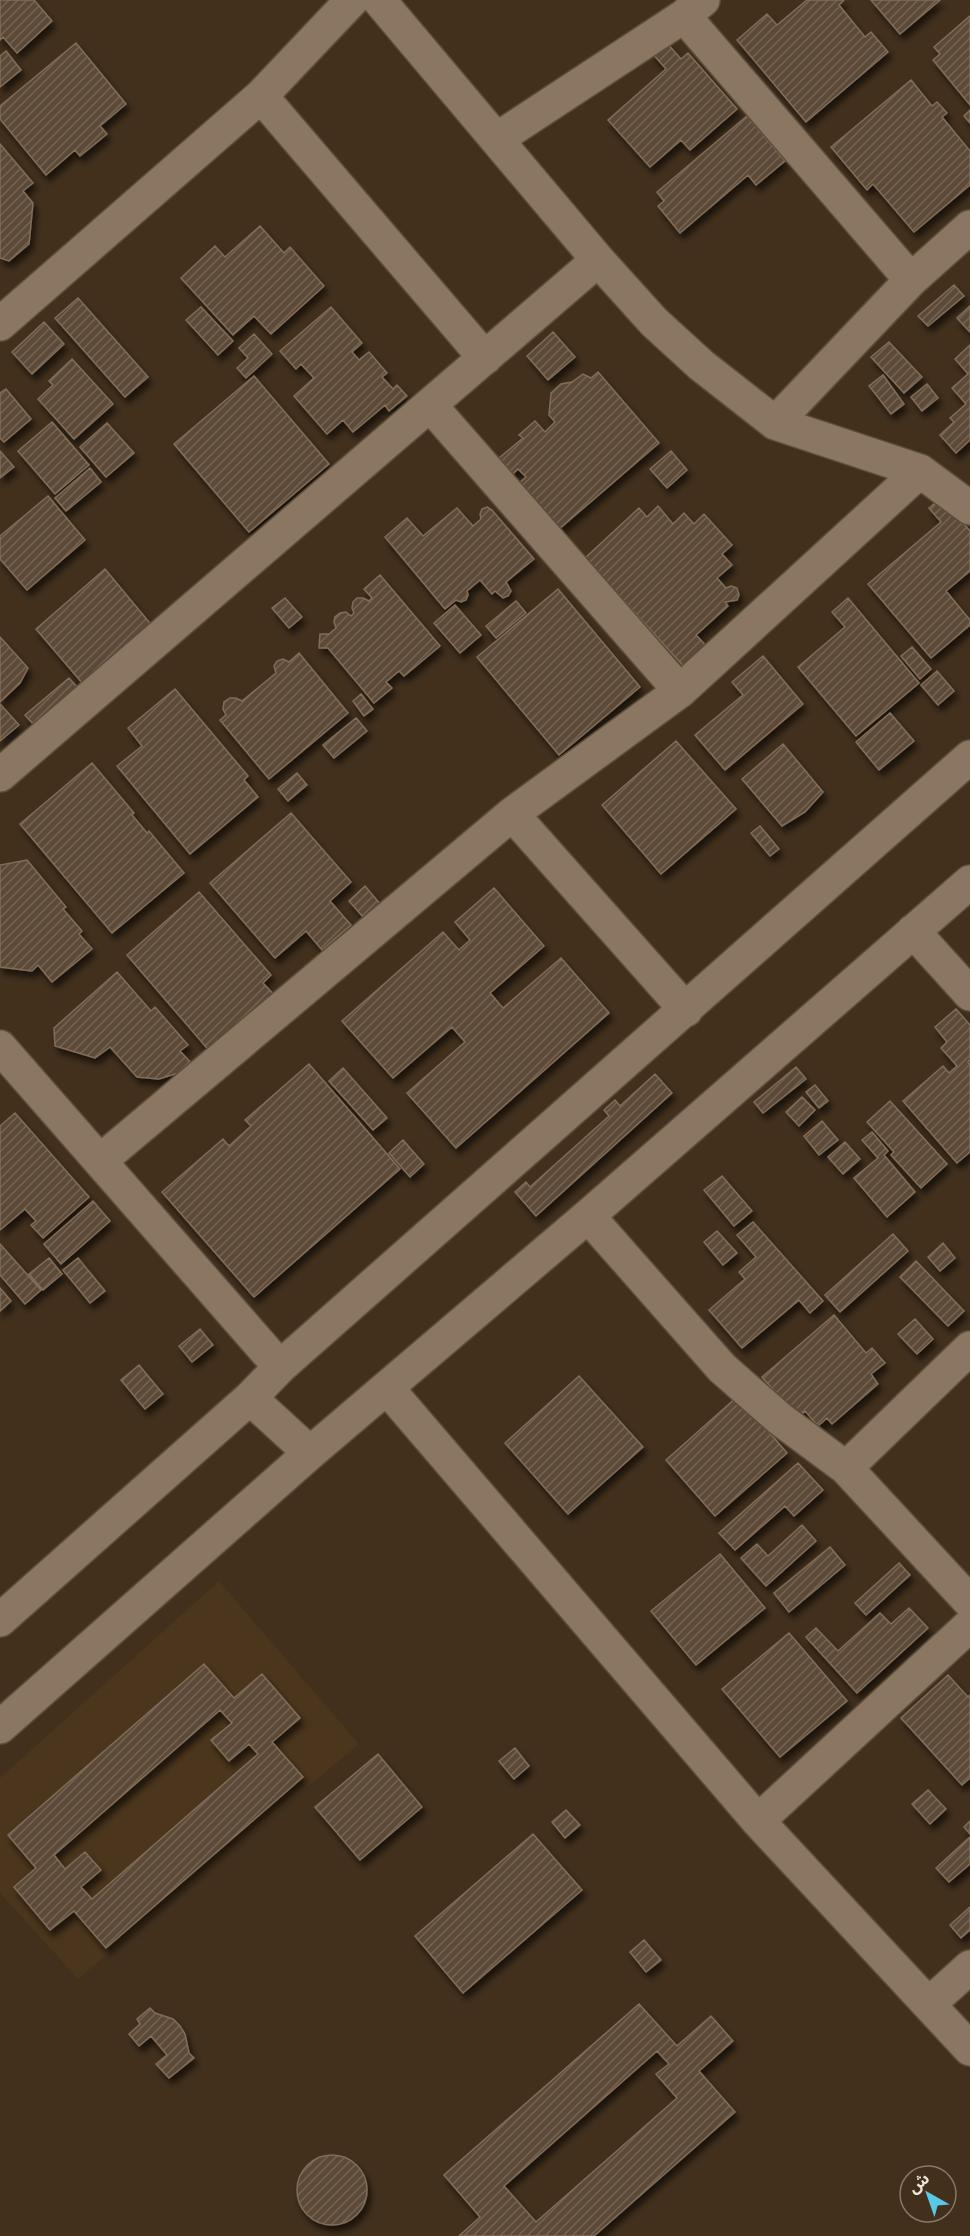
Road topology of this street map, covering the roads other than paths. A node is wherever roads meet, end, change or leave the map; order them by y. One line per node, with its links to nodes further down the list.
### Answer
1 (352, 0): 4 (street)
2 (379, 0): 5 (street)
3 (693, 8): 5 (street); 8 (street)
4 (261, 96): 9 (street); 10 (street)
5 (497, 139): 7 (street)
6 (970, 227): 8 (street)
7 (598, 260): 10 (street); 12 (street)
8 (911, 280): 12 (street)
9 (0, 324)
10 (485, 358): 11 (street)
11 (430, 405): 15 (street); 17 (street)
12 (775, 423): 13 (street)
13 (920, 471): 14 (street); 15 (street)
14 (970, 508)
15 (680, 691): 18 (street)
16 (970, 757): 22 (street)
17 (0, 775)
18 (512, 814): 22 (street); 24 (street)
19 (970, 882): 20 (street)
20 (913, 931): 21 (street); 25 (street)
21 (970, 994)
22 (686, 1010): 27 (street)
23 (3, 1056): 24 (street)
24 (100, 1161): 27 (street)
25 (588, 1216): 28 (street); 31 (street)
26 (968, 1355): 31 (street)
27 (280, 1367): 29 (street)
28 (387, 1388): 30 (street); 36 (street)
29 (250, 1398): 30 (street); 33 (street)
30 (310, 1453): 35 (street)
31 (846, 1468): 32 (street)
32 (970, 1602)
33 (0, 1620)
34 (970, 1625): 36 (street)
35 (0, 1727)
36 (758, 1821): 38 (street)
37 (970, 1967): 38 (street)
38 (929, 2004): 39 (street)
39 (970, 2049)

